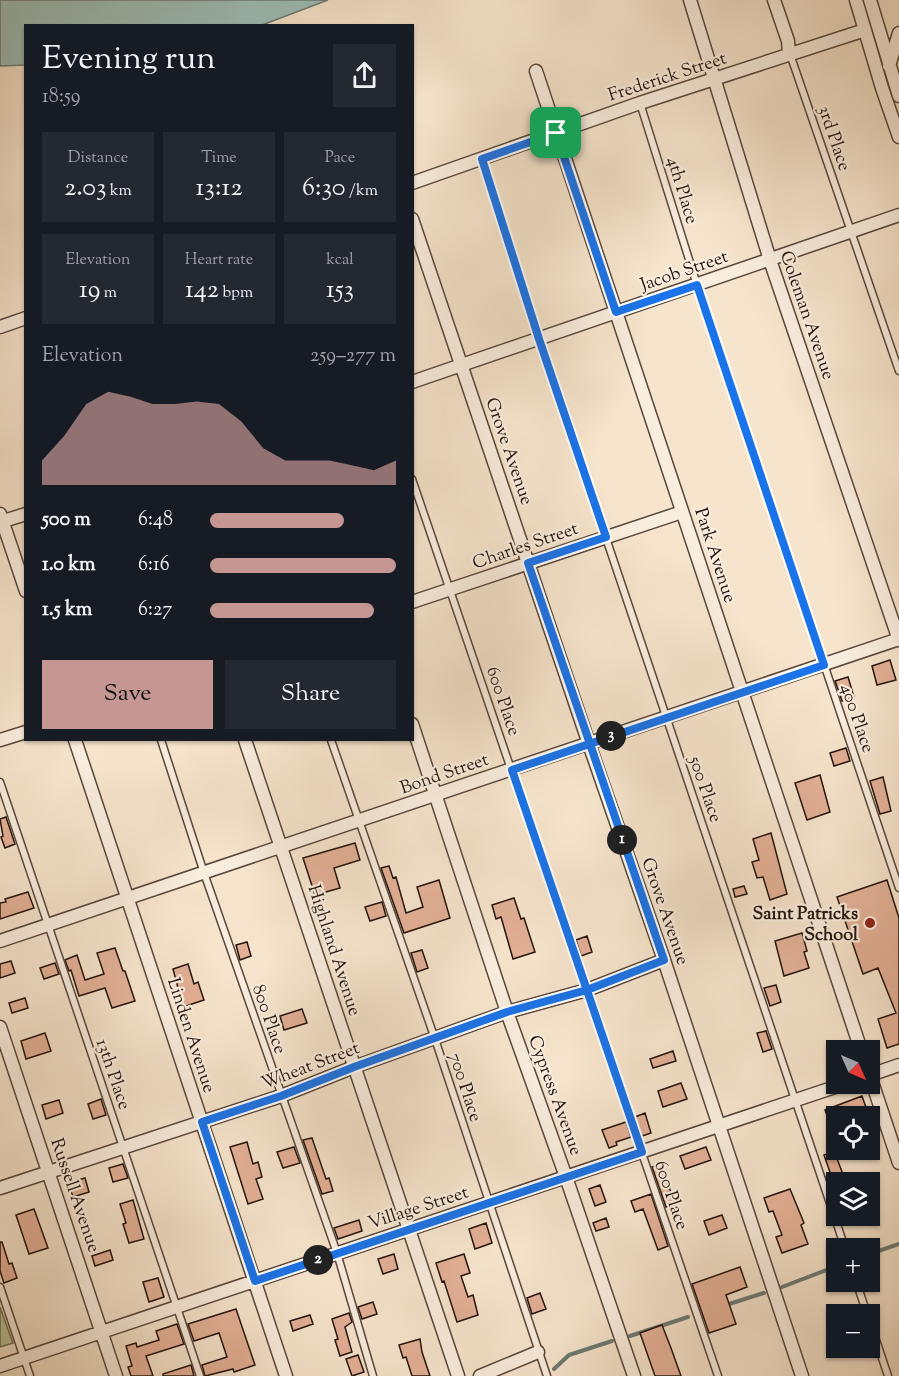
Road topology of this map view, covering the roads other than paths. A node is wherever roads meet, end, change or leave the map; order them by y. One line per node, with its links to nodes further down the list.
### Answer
1 (690, 0): 10 (street, Coleman Avenue)
2 (774, 0): 7 (street)
3 (856, 0): 5 (street)
4 (870, 0): 8 (street)
5 (865, 30): 7 (street, Frederick Street); 14 (street)
6 (899, 33): 8 (street)
7 (789, 54): 10 (street, Frederick Street); 19 (lane, 3rd Place)
8 (889, 68): 11 (street)
9 (536, 71): 13 (street, Park Avenue)
10 (716, 80): 12 (street, Frederick Street); 20 (street, Coleman Avenue)
11 (899, 96)
12 (640, 104): 13 (street, Frederick Street); 21 (lane, 4th Place)
13 (556, 133): 15 (street, Frederick Street); 22 (street, Park Avenue)
14 (899, 136)
15 (482, 159): 16 (street, Frederick Street); 25 (lane, 500 Place)
16 (414, 182)
17 (899, 215): 19 (street, Jacob Street)
18 (414, 225): 26 (street, Grove Avenue)
19 (852, 232): 20 (street, Jacob Street); 27 (lane, 3rd Place)
20 (770, 260): 21 (street, Jacob Street); 38 (street, Coleman Avenue)
21 (697, 285): 22 (street, Jacob Street); 39 (lane, 400 Place)
22 (616, 312): 25 (street, Jacob Street); 30 (street, Park Avenue)
23 (24, 319): 24 (street)
24 (0, 327)
25 (539, 339): 26 (street, Jacob Street); 33 (lane, 500 Place)
26 (462, 365): 28 (street, Jacob Street); 34 (street, Grove Avenue)
27 (899, 371)
28 (414, 381)
29 (414, 485): 36 (lane, 600 Place)
30 (682, 512): 33 (street, Charles Street); 40 (street, Park Avenue)
31 (24, 514): 32 (street)
32 (1, 519): 35 (street)
33 (606, 537): 34 (street, Charles Street); 41 (lane, 500 Place)
34 (528, 563): 36 (street, Charles Street); 49 (street, Grove Avenue)
35 (24, 585)
36 (450, 589): 37 (street, Charles Street); 50 (lane, 600 Place)
37 (414, 601)
38 (899, 640): 39 (street, Bond Street)
39 (824, 665): 40 (street, Bond Street); 56 (lane, 400 Place)
40 (742, 692): 41 (street, Bond Street); 65 (street, Park Avenue)
41 (666, 718): 49 (street, Bond Street); 72 (lane, 500 Place)
42 (414, 730): 52 (street, Cypress Avenue)
43 (24, 733): 44 (street)
44 (0, 740)
45 (75, 741): 57 (street, Linden Avenue)
46 (161, 741): 55 (lane, 800 Place)
47 (245, 741): 54 (street, Highland Avenue)
48 (331, 741): 53 (lane, 700 Place)
49 (589, 744): 50 (street, Bond Street); 60 (street, Grove Avenue)
50 (512, 770): 52 (street, Bond Street); 61 (lane, 600 Place)
51 (0, 782): 58 (lane, 13th Place)
52 (437, 795): 53 (street, Bond Street); 62 (street, Cypress Avenue)
53 (358, 821): 54 (street, Bond Street); 64 (lane, 700 Place)
54 (282, 847): 55 (street, Bond Street); 67 (street, Highland Avenue)
55 (204, 873): 57 (street, Bond Street); 71 (lane, 800 Place)
56 (899, 888)
57 (128, 898): 58 (street, Bond Street); 73 (street, Linden Avenue)
58 (48, 925): 59 (street, Bond Street); 75 (lane, 13th Place)
59 (0, 941)
60 (664, 960): 61 (street, Wheat Street); 74 (street, Grove Avenue)
61 (587, 990): 62 (street, Wheat Street); 76 (lane, 600 Place)
62 (507, 1012): 64 (street, Wheat Street); 79 (street, Cypress Avenue)
63 (0, 1027): 78 (street, Russell Avenue)
64 (435, 1039): 67 (street, Wheat Street); 81 (lane, 700 Place)
65 (858, 1040)
66 (899, 1065): 68 (street)
67 (354, 1067): 71 (street, Wheat Street); 82 (street, Highland Avenue)
68 (880, 1072)
69 (826, 1090): 72 (street, Village Street)
70 (876, 1094): 77 (street)
71 (281, 1096): 73 (street, Wheat Street); 84 (lane, 800 Place)
72 (795, 1100): 74 (street, Village Street); 83 (lane, 500 Place)
73 (202, 1122): 75 (street, Wheat Street); 85 (street, Linden Avenue)
74 (718, 1126): 76 (street, Village Street); 103 (street, Grove Avenue)
75 (123, 1148): 78 (street, Wheat Street); 87 (lane, 13th Place)
76 (642, 1152): 79 (street, Village Street); 102 (lane, 600 Place)
77 (899, 1163)
78 (49, 1172): 80 (street, Wheat Street); 88 (street, Russell Avenue)
79 (566, 1177): 81 (street, Village Street); 101 (street, Cypress Avenue)
80 (0, 1188)
81 (488, 1203): 82 (street, Village Street); 89 (lane, 700 Place)
82 (410, 1229): 84 (street, Village Street); 98 (street, Highland Avenue)
83 (842, 1238)
84 (337, 1253): 85 (street, Village Street); 97 (lane, 800 Place)
85 (255, 1281): 87 (street, Village Street); 96 (street, Linden Avenue)
86 (0, 1287): 91 (lane)
87 (177, 1307): 88 (street, Village Street); 95 (lane, 13th Place)
88 (103, 1332): 91 (street, Village Street); 94 (street, Russell Avenue)
89 (538, 1352): 99 (street); 100 (lane, 700 Place)
90 (880, 1352): 104 (lane)
91 (24, 1358): 92 (street, Village Street); 93 (lane)
92 (0, 1366)
93 (30, 1376)
94 (116, 1376)
95 (200, 1376)
96 (286, 1376)
97 (373, 1376)
98 (458, 1376)
99 (480, 1376)
100 (547, 1376)
101 (634, 1376)
102 (718, 1376)
103 (802, 1376)
104 (888, 1376)

